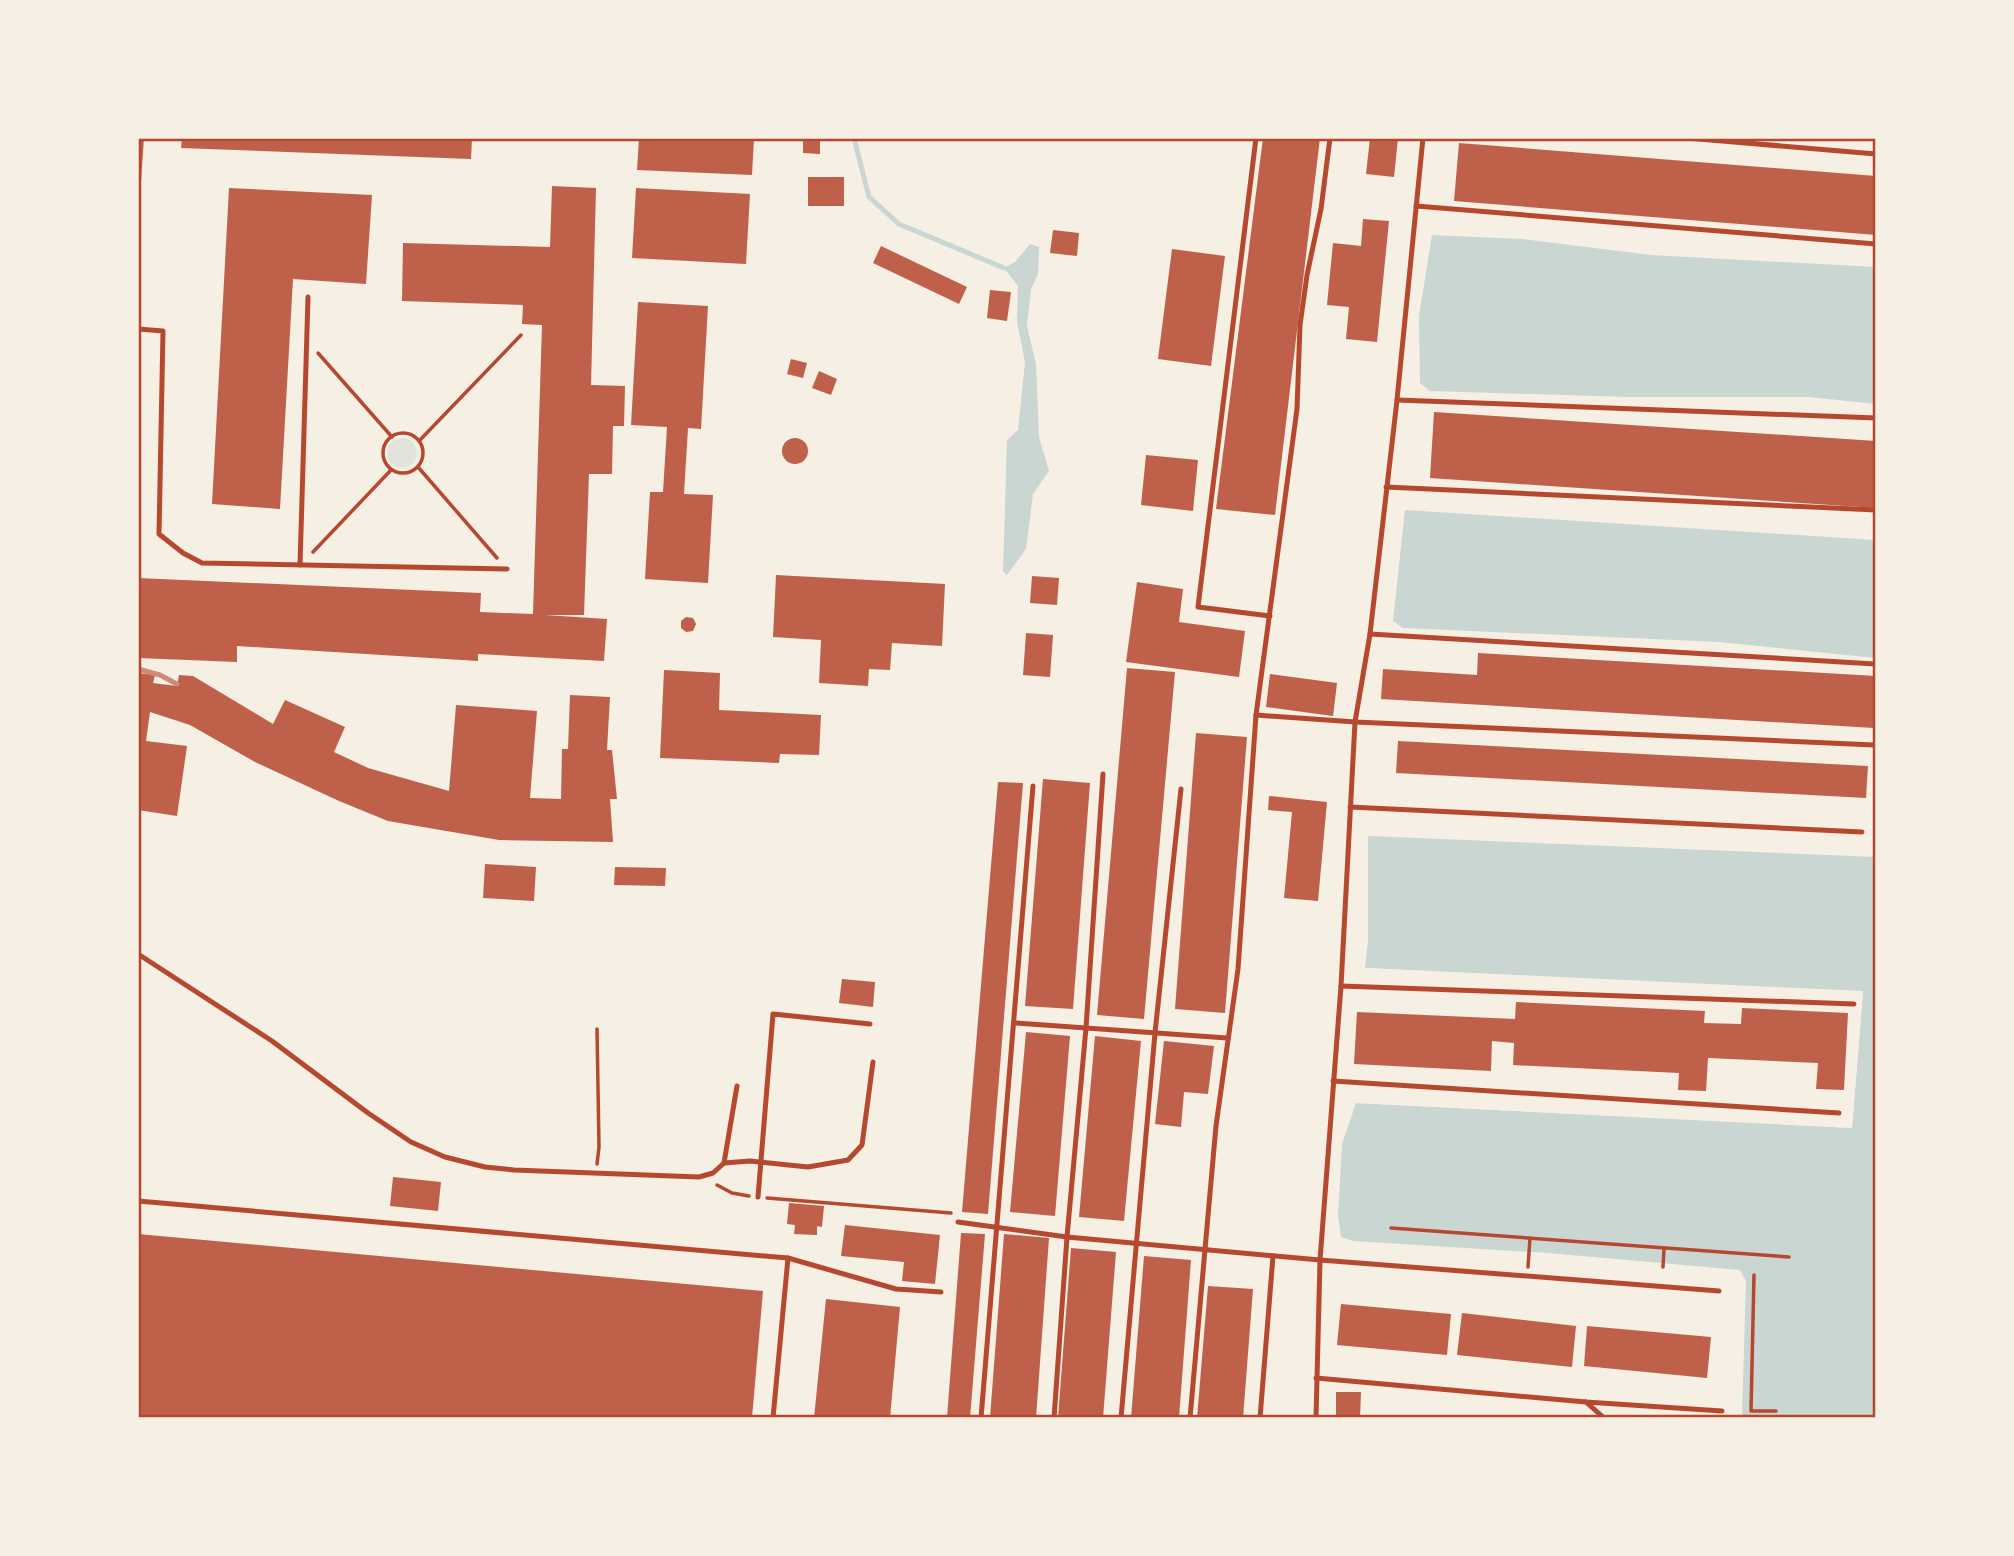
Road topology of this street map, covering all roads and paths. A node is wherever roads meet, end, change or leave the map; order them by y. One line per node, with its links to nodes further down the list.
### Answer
1 (1256, 138): 22 (lane)
2 (1330, 138): 22 (lane)
3 (1423, 138): 6 (lane)
4 (1688, 138): 5 (lane)
5 (1876, 154)
6 (1416, 206): 7 (lane); 12 (lane)
7 (1876, 244)
8 (309, 297): 11 (lane)
9 (138, 329): 20 (lane)
10 (521, 335): 15 (path)
11 (307, 341): 14 (path); 20 (lane)
12 (1397, 400): 13 (lane); 18 (lane)
13 (1876, 418)
14 (391, 436): 15 (path); 17 (path)
15 (419, 441): 16 (path)
16 (418, 467): 17 (path); 21 (path)
17 (391, 470): 20 (path)
18 (1386, 487): 19 (lane); 23 (lane)
19 (1876, 510)
20 (300, 565): 21 (lane)
21 (508, 569)
22 (1270, 616): 25 (lane)
23 (1370, 634): 24 (lane); 26 (lane)
24 (1875, 664)
25 (1256, 715): 26 (lane); 41 (lane)
26 (1355, 722): 27 (lane); 31 (lane)
27 (1874, 745)
28 (1103, 774): 38 (lane)
29 (1033, 786): 36 (lane)
30 (1181, 789): 40 (lane)
31 (1350, 807): 32 (lane); 34 (lane)
32 (1862, 832)
33 (138, 954): 48 (lane)
34 (1341, 986): 35 (lane); 43 (lane)
35 (1854, 1004)
36 (1015, 1023): 38 (lane); 53 (lane)
37 (870, 1024): 47 (lane)
38 (1086, 1028): 40 (lane); 55 (lane)
39 (597, 1029): 48 (path)
40 (1156, 1033): 41 (lane); 57 (lane)
41 (1227, 1038): 59 (lane)
42 (873, 1062): 47 (lane)
43 (1333, 1081): 45 (lane); 63 (lane)
44 (737, 1086): 46 (lane)
45 (1839, 1112)
46 (724, 1163): 47 (lane); 48 (lane)
47 (761, 1163): 50 (lane)
48 (596, 1174)
49 (722, 1187): 50 (path)
50 (758, 1197): 52 (path)
51 (138, 1201): 62 (lane)
52 (958, 1222): 53 (lane)
53 (998, 1226): 55 (lane); 74 (lane)
54 (1391, 1228): 56 (path)
55 (1067, 1237): 57 (lane); 75 (lane)
56 (1530, 1238): 58 (path); 65 (path)
57 (1138, 1243): 59 (lane); 76 (lane)
58 (1664, 1248): 61 (path); 64 (path)
59 (1205, 1249): 60 (lane); 77 (lane)
60 (1273, 1256): 63 (lane); 78 (lane)
61 (1789, 1257)
62 (788, 1258): 68 (lane); 73 (lane)
63 (1320, 1260): 67 (lane); 69 (lane)
64 (1663, 1268)
65 (1528, 1273)
66 (1754, 1275): 72 (path)
67 (1719, 1291)
68 (941, 1292)
69 (1316, 1378): 70 (lane); 79 (lane)
70 (1586, 1402): 71 (lane); 80 (lane)
71 (1722, 1411)
72 (1776, 1411)
73 (773, 1418)
74 (981, 1418)
75 (1054, 1418)
76 (1121, 1418)
77 (1190, 1418)
78 (1260, 1418)
79 (1316, 1418)
80 (1604, 1418)

